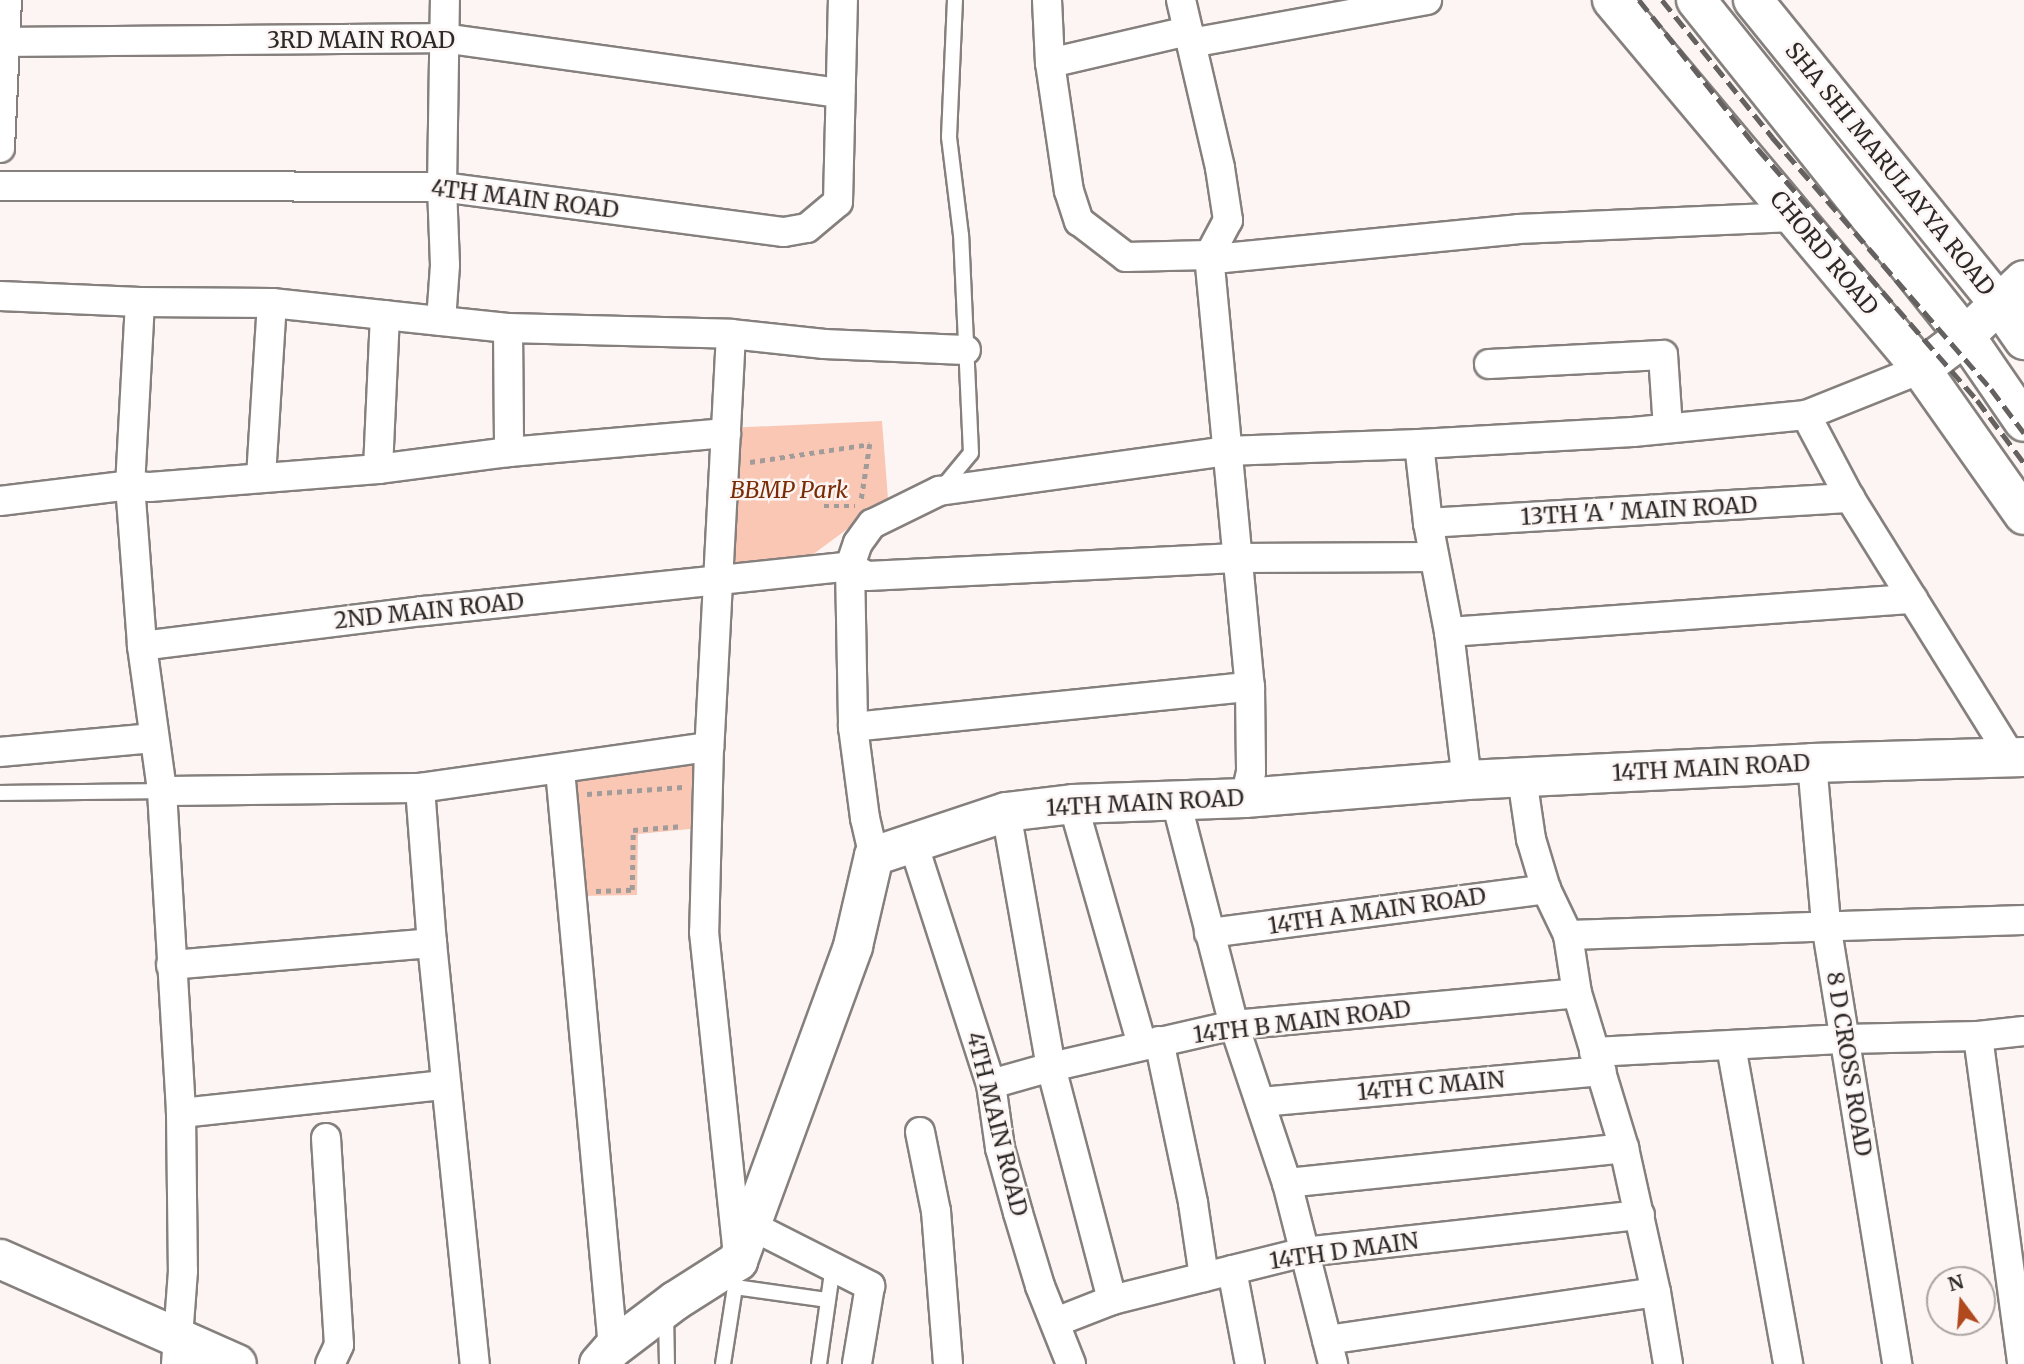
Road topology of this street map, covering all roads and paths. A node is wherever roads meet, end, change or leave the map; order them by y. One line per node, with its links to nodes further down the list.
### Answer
1 (7, 0): 13 (street)
2 (445, 0): 12 (street)
3 (843, 0): 15 (street, 4TH MAIN ROAD)
4 (955, 0): 31 (lane)
5 (1047, 0): 14 (street)
6 (1181, 0): 11 (street)
7 (1427, 0): 11 (street)
8 (1612, 0): 19 (street, CHORD ROAD)
9 (1696, 0): 29 (street)
10 (1753, 0): 21 (street, SHA SHI MARULAYYA ROAD)
11 (1190, 37): 14 (street); 20 (street)
12 (443, 38): 13 (street, 3RD MAIN ROAD); 15 (street, 3RD MAIN ROAD); 18 (street)
13 (4, 42): 16 (street)
14 (1050, 63): 20 (street)
15 (840, 93): 18 (street, 4TH MAIN ROAD)
16 (0, 148)
17 (0, 186): 18 (street, 4TH MAIN ROAD)
18 (442, 187): 26 (street)
19 (1793, 217): 20 (street); 33 (street, CHORD ROAD)
20 (1209, 255): 39 (street)
21 (2011, 292): 29 (street); 30 (street, SHA SHI MARULAYYA ROAD)
22 (0, 296): 23 (street)
23 (140, 302): 24 (street); 44 (street)
24 (272, 303): 25 (street); 43 (street)
25 (385, 315): 26 (street); 41 (street)
26 (441, 321): 27 (street)
27 (508, 328): 28 (street); 40 (street)
28 (731, 334): 31 (street); 37 (street)
29 (1965, 336): 33 (street); 35 (street)
30 (2024, 340)
31 (966, 350): 45 (lane)
32 (1489, 363): 36 (street)
33 (1921, 369): 34 (street); 49 (street, CHORD ROAD)
34 (1806, 415): 36 (street); 46 (street)
35 (2024, 422)
36 (1668, 428): 38 (street)
37 (726, 433): 40 (street); 54 (street)
38 (1419, 444): 39 (street); 50 (street)
39 (1226, 451): 45 (street); 52 (street)
40 (509, 452): 41 (street)
41 (378, 469): 43 (street)
42 (746, 474): 48 (path)
43 (261, 477): 44 (street)
44 (130, 485): 47 (street); 57 (street)
45 (939, 491): 53 (street)
46 (1850, 498): 50 (street, 13TH 'A ' MAIN ROAD); 55 (street)
47 (0, 501)
48 (824, 506)
49 (2024, 515)
50 (1428, 523): 51 (street)
51 (1434, 557): 52 (street); 56 (street)
52 (1236, 558): 53 (street); 58 (street)
53 (850, 566): 54 (street, 2ND MAIN ROAD); 59 (street)
54 (717, 580): 57 (street, 2ND MAIN ROAD); 61 (street)
55 (1913, 598): 56 (street); 63 (street)
56 (1449, 632): 66 (street)
57 (142, 646): 60 (street)
58 (1250, 687): 59 (street); 72 (street)
59 (853, 727): 78 (street)
60 (153, 738): 62 (street); 70 (street)
61 (709, 747): 67 (street); 108 (street)
62 (0, 752)
63 (2018, 757): 64 (street, 14TH MAIN ROAD)
64 (1812, 763): 65 (street, 14TH MAIN ROAD); 82 (street, 8 D CROSS ROAD)
65 (1522, 778): 66 (street, 14TH MAIN ROAD); 79 (street)
66 (1468, 780): 72 (street, 14TH MAIN ROAD)
67 (561, 783): 68 (path); 69 (street); 80 (street)
68 (684, 787)
69 (420, 788): 70 (street); 85 (street)
70 (162, 790): 71 (lane); 86 (street)
71 (0, 793)
72 (1245, 798): 73 (street, 14TH MAIN ROAD)
73 (1176, 801): 74 (street, 14TH MAIN ROAD); 83 (street)
74 (1073, 804): 75 (street, 14TH MAIN ROAD); 92 (street)
75 (1006, 812): 77 (street, 14TH MAIN ROAD); 95 (street)
76 (687, 826): 80 (path)
77 (913, 843): 78 (street, 14TH MAIN ROAD); 96 (street, 4TH MAIN ROAD)
78 (874, 856): 105 (street)
79 (1546, 889): 83 (street, 14TH A MAIN ROAD); 84 (street)
80 (571, 892): 119 (street)
81 (2024, 920): 82 (street)
82 (1826, 924): 84 (street); 91 (street, 8 D CROSS ROAD)
83 (1209, 933): 88 (street)
84 (1568, 935): 87 (street)
85 (432, 943): 86 (street); 97 (street)
86 (171, 965): 99 (street)
87 (1577, 993): 88 (street, 14TH B MAIN ROAD); 94 (street)
88 (1234, 1025): 92 (street, 14TH B MAIN ROAD); 98 (street)
89 (2024, 1031): 90 (street)
90 (1978, 1036): 91 (street); 120 (street)
91 (1845, 1039): 93 (street); 133 (street, 8 D CROSS ROAD)
92 (1151, 1043): 95 (street, 14TH B MAIN ROAD); 111 (street)
93 (1731, 1046): 94 (street); 132 (street)
94 (1598, 1061): 98 (street, 14TH C MAIN); 102 (street)
95 (1051, 1067): 96 (street, 14TH B MAIN ROAD); 114 (street)
96 (991, 1084): 116 (street, 4TH MAIN ROAD)
97 (445, 1085): 99 (street); 123 (street)
98 (1261, 1102): 103 (street)
99 (181, 1113): 117 (street)
100 (920, 1132): 128 (street)
101 (326, 1138): 122 (street)
102 (1625, 1148): 103 (street); 104 (street)
103 (1287, 1183): 106 (street)
104 (1640, 1215): 106 (street, 14TH D MAIN); 112 (street)
105 (750, 1225): 108 (street); 109 (street)
106 (1304, 1252): 110 (street, 14TH D MAIN); 118 (street)
107 (0, 1259): 117 (street)
108 (738, 1261): 115 (street)
109 (833, 1266): 113 (lane); 127 (street)
110 (1232, 1270): 111 (street, 14TH D MAIN); 130 (street)
111 (1204, 1277): 114 (street, 14TH D MAIN)
112 (1656, 1292): 118 (street); 131 (street)
113 (828, 1300): 125 (lane); 126 (lane)
114 (1112, 1300): 116 (street, 14TH D MAIN)
115 (666, 1308): 119 (street); 124 (lane)
116 (1056, 1322): 129 (street, 4TH MAIN ROAD)
117 (176, 1352): 121 (street)
118 (1330, 1352)
119 (606, 1356)
120 (2017, 1362)
121 (237, 1364)
122 (330, 1364)
123 (475, 1364)
124 (667, 1364)
125 (723, 1364)
126 (819, 1364)
127 (857, 1364)
128 (948, 1364)
129 (1071, 1364)
130 (1250, 1364)
131 (1668, 1364)
132 (1788, 1364)
133 (1897, 1364)

